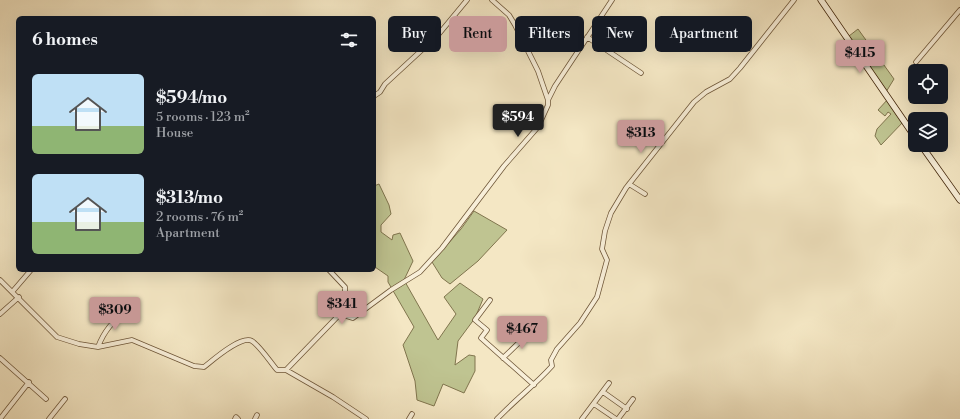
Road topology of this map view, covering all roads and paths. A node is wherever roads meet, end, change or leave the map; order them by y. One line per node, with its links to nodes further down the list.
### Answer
1 (467, 0): 10 (street)
2 (492, 0): 11 (street)
3 (612, 0): 7 (street)
4 (794, 0): 14 (street)
5 (821, 0): 12 (street)
6 (960, 10): 8 (street)
7 (587, 37): 9 (street); 11 (street)
8 (916, 62)
9 (641, 73)
10 (376, 95)
11 (548, 100): 25 (street)
12 (908, 127)
13 (926, 152): 16 (street)
14 (629, 184): 15 (street); 33 (street)
15 (645, 194)
16 (960, 200)
17 (29, 272): 20 (street)
18 (331, 272): 25 (street)
19 (0, 280): 20 (street)
20 (13, 291): 21 (street)
21 (19, 298): 24 (street); 27 (street)
22 (490, 300): 29 (street)
23 (127, 311): 27 (street)
24 (0, 314)
25 (340, 314): 30 (street)
26 (531, 330): 29 (street)
27 (98, 346): 30 (street)
28 (0, 358): 31 (street)
29 (503, 358): 33 (street)
30 (286, 370): 46 (street)
31 (29, 382): 35 (street); 42 (street)
32 (609, 383): 34 (street)
33 (534, 385): 48 (street)
34 (603, 392): 38 (street); 39 (street)
35 (46, 399)
36 (65, 399): 43 (street)
37 (633, 399): 39 (street)
38 (594, 404): 41 (street); 49 (street)
39 (627, 409): 49 (street)
40 (412, 414): 47 (street)
41 (584, 418)
42 (0, 419)
43 (49, 419)
44 (235, 419): 45 (street)
45 (238, 419)
46 (366, 419)
47 (409, 419)
48 (497, 419)
49 (617, 419)

